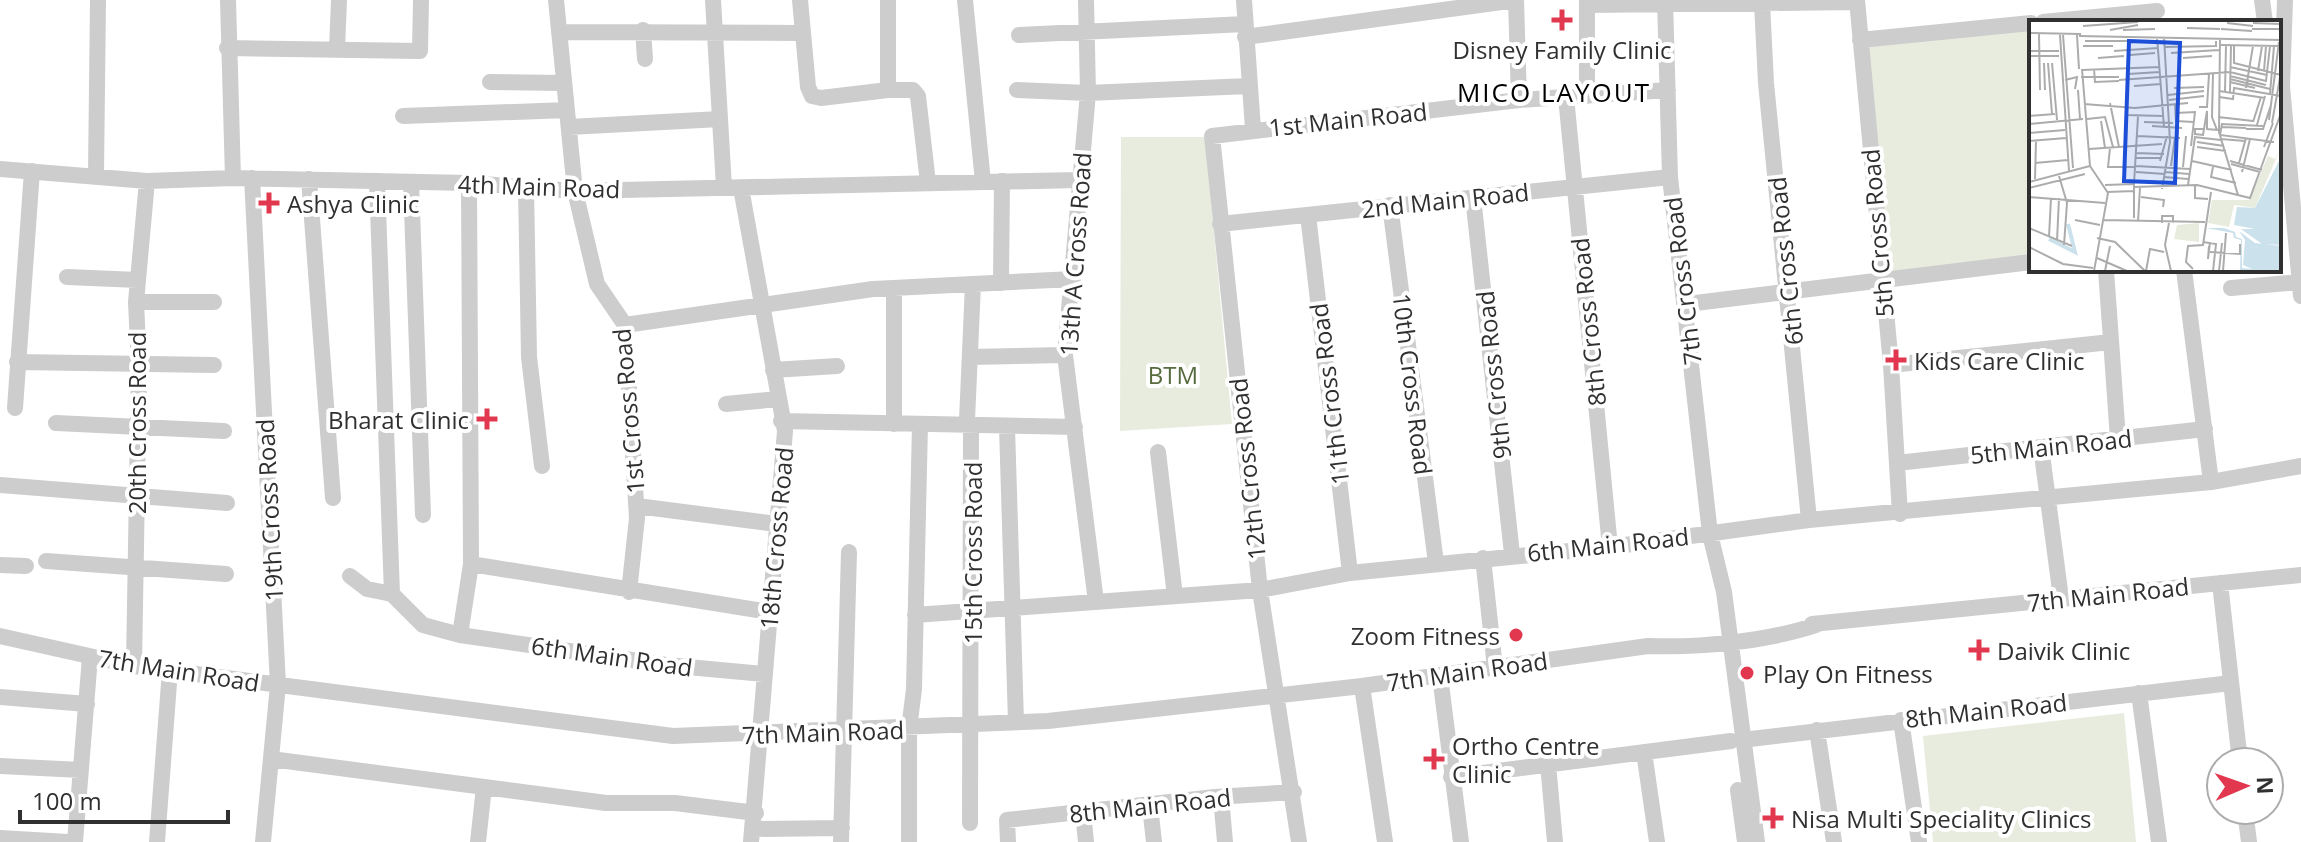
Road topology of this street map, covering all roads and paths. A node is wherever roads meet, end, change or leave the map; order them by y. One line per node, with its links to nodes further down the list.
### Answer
1 (98, 0): 53 (street)
2 (228, 0): 31 (street)
3 (339, 0): 32 (street)
4 (421, 0): 32 (street)
5 (556, 0): 26 (street, 1st Cross Road)
6 (713, 0): 25 (street, 18th Cross Road)
7 (800, 0): 27 (street)
8 (888, 0): 39 (street)
9 (965, 0): 63 (street)
10 (1086, 0): 28 (street, 13th A Cross Road)
11 (1244, 0): 24 (street, 1st Main Road)
12 (1516, 0): 24 (street); 45 (street)
13 (2262, 0): 21 (street)
14 (2285, 0): 34 (street)
15 (1857, 1): 18 (street); 30 (street, 5th Cross Road)
16 (1665, 2): 17 (street); 18 (street); 41 (street, 7th Cross Road)
17 (1587, 3): 43 (street)
18 (1762, 3): 86 (street, 6th Cross Road)
19 (2157, 11): 20 (street)
20 (2079, 20)
21 (2265, 20)
22 (2029, 23): 30 (street)
23 (643, 30): 25 (street); 26 (street); 33 (street)
24 (1245, 30): 28 (street); 38 (street, 1st Main Road)
25 (715, 31): 27 (street); 48 (street, 18th Cross Road)
26 (559, 32): 36 (street, 1st Cross Road)
27 (803, 33): 39 (street)
28 (1088, 33): 29 (street); 42 (street, 13th A Cross Road)
29 (1019, 35)
30 (1860, 40): 80 (street, 5th Cross Road)
31 (227, 48): 32 (street); 55 (street)
32 (337, 50)
33 (645, 59)
34 (2281, 65)
35 (490, 82): 36 (street)
36 (564, 83): 47 (street, 1st Cross Road)
37 (2281, 84): 49 (street)
38 (1248, 86): 42 (street); 50 (street, 1st Main Road)
39 (888, 90): 65 (street)
40 (1017, 90): 42 (street)
41 (1668, 90): 43 (street, 1st Main Road); 54 (street, 7th Cross Road)
42 (1088, 93): 58 (street, 13th A Cross Road)
43 (1587, 96): 44 (street, 1st Main Road)
44 (1566, 97): 45 (street, 1st Main Road); 66 (street, 8th Cross Road)
45 (1519, 100): 50 (street, 1st Main Road)
46 (403, 116): 47 (street)
47 (568, 119): 48 (street); 69 (street, 1st Cross Road)
48 (720, 119): 68 (street, 18th Cross Road)
49 (2293, 120): 85 (street)
50 (1253, 129): 73 (street, 12th Cross Road)
51 (0, 169): 52 (street, 4th Main Road)
52 (32, 171): 53 (street, 4th Main Road); 95 (street)
53 (96, 174): 59 (street, 4th Main Road)
54 (1670, 177): 66 (street, 2nd Main Road); 90 (street, 7th Cross Road)
55 (233, 178): 56 (street, 4th Main Road); 59 (street, 4th Main Road)
56 (252, 178): 57 (street, 4th Main Road); 167 (street, 19th Cross Road)
57 (309, 179): 60 (street, 4th Main Road); 123 (street)
58 (1079, 180): 61 (street, 4th Main Road); 78 (street, 13th A Cross Road)
59 (147, 181): 79 (street, 20th Cross Road)
60 (377, 181): 62 (street, 4th Main Road); 149 (street)
61 (1002, 181): 63 (street, 4th Main Road); 81 (street)
62 (411, 182): 64 (street, 4th Main Road); 128 (street)
63 (983, 182): 65 (street, 4th Main Road)
64 (469, 183): 67 (street, 4th Main Road); 138 (street)
65 (928, 183): 68 (street, 4th Main Road)
66 (1574, 186): 70 (street, 2nd Main Road); 132 (street, 8th Cross Road)
67 (526, 187): 69 (street, 4th Main Road); 118 (street)
68 (733, 188): 69 (street, 4th Main Road); 89 (street, 18th Cross Road)
69 (575, 191): 91 (street, 1st Cross Road)
70 (1473, 197): 71 (street, 2nd Main Road); 134 (street, 9th Cross Road)
71 (1390, 205): 72 (street, 2nd Main Road); 137 (street, 10th Cross Road)
72 (1308, 215): 73 (street, 2nd Main Road); 142 (street, 11th Cross Road)
73 (1220, 224): 147 (street, 12th Cross Road)
74 (2029, 262): 80 (street)
75 (2106, 272): 92 (street)
76 (2184, 272): 112 (street)
77 (67, 277): 79 (street)
78 (1073, 279): 81 (street); 93 (street, 13th A Cross Road)
79 (138, 280): 87 (street, 20th Cross Road)
80 (1881, 282): 86 (street); 97 (street, 5th Cross Road)
81 (1001, 283): 82 (street)
82 (973, 284): 83 (street); 94 (street, 15th Cross Road)
83 (894, 288): 89 (street); 106 (street)
84 (2231, 288): 85 (street)
85 (2300, 289)
86 (1788, 291): 90 (street); 129 (street, 6th Cross Road)
87 (136, 302): 88 (street); 98 (street, 20th Cross Road)
88 (214, 302)
89 (762, 302): 91 (street); 100 (street, 18th Cross Road)
90 (1687, 304): 131 (street, 7th Cross Road)
91 (625, 325): 126 (street, 1st Cross Road)
92 (2111, 342): 97 (street); 114 (street)
93 (1065, 355): 94 (street); 110 (street, 13th A Cross Road)
94 (970, 357): 108 (street, 15th Cross Road)
95 (17, 362): 98 (street); 103 (street)
96 (214, 365): 98 (street)
97 (1891, 365): 117 (street, 5th Cross Road)
98 (139, 366): 111 (street, 20th Cross Road)
99 (837, 366): 100 (street)
100 (773, 370): 101 (street, 18th Cross Road)
101 (778, 399): 102 (street); 104 (street, 18th Cross Road)
102 (726, 404)
103 (15, 408)
104 (781, 421): 106 (street); 130 (street, 18th Cross Road)
105 (56, 423): 111 (street)
106 (894, 424): 107 (street)
107 (920, 424): 108 (street); 156 (street)
108 (971, 427): 109 (street); 155 (street, 15th Cross Road)
109 (1007, 427): 110 (street); 153 (street)
110 (1075, 427): 152 (street, 13th A Cross Road)
111 (136, 429): 113 (street); 122 (street, 20th Cross Road)
112 (2205, 429): 114 (street, 5th Main Road); 120 (street)
113 (224, 431)
114 (2118, 439): 115 (street, 5th Main Road)
115 (2041, 447): 117 (street, 5th Main Road); 124 (street)
116 (1158, 452): 150 (street)
117 (1897, 463): 127 (street, 5th Cross Road)
118 (542, 466)
119 (2301, 466): 120 (street, 6th Main Road)
120 (2211, 482): 124 (street, 6th Main Road)
121 (0, 485): 122 (street)
122 (137, 497): 125 (street); 141 (street, 20th Cross Road)
123 (333, 498)
124 (2048, 500): 127 (street, 6th Main Road); 151 (street)
125 (227, 503)
126 (637, 506): 130 (street); 148 (street, 1st Cross Road)
127 (1900, 514): 129 (street, 6th Main Road)
128 (423, 515)
129 (1809, 520): 131 (street, 6th Main Road)
130 (777, 524): 154 (street, 18th Cross Road)
131 (1710, 534): 132 (street, 6th Main Road); 159 (street, 7th Cross Road)
132 (1610, 547): 134 (street, 6th Main Road)
133 (849, 552): 176 (street)
134 (1512, 554): 135 (street, 6th Main Road)
135 (1483, 558): 137 (street, 6th Main Road); 162 (street)
136 (46, 561): 141 (street)
137 (1436, 563): 142 (street, 6th Main Road)
138 (471, 564): 148 (street); 157 (street)
139 (0, 565): 140 (street)
140 (26, 566)
141 (134, 568): 143 (street); 161 (street, 20th Cross Road)
142 (1350, 573): 147 (street, 6th Main Road)
143 (226, 574)
144 (2301, 575): 146 (street, 7th Main Road)
145 (350, 576): 149 (street)
146 (2220, 583): 151 (street, 7th Main Road); 166 (street)
147 (1260, 590): 150 (street, 6th Main Road); 170 (street, 12th Cross Road)
148 (629, 592): 154 (street)
149 (392, 594): 157 (street, 6th Main Road)
150 (1175, 596): 152 (street, 6th Main Road)
151 (2061, 598): 159 (street, 7th Main Road)
152 (1096, 602): 153 (street, 6th Main Road)
153 (1011, 609): 155 (street, 6th Main Road); 174 (street)
154 (769, 612): 164 (street, 18th Cross Road)
155 (972, 613): 156 (street, 6th Main Road); 175 (street, 15th Cross Road)
156 (915, 615): 177 (street)
157 (460, 635): 164 (street, 6th Main Road)
158 (0, 636): 160 (street, 7th Main Road)
159 (1724, 636): 162 (street, 7th Main Road); 180 (street, 7th Cross Road)
160 (90, 657): 161 (street, 7th Main Road); 172 (street)
161 (134, 666): 163 (street, 7th Main Road)
162 (1495, 668): 165 (street, 7th Main Road)
163 (170, 670): 167 (street, 7th Main Road); 199 (street)
164 (764, 674): 179 (street, 18th Cross Road)
165 (1440, 676): 168 (street, 7th Main Road); 187 (street)
166 (2231, 683): 169 (street, 8th Main Road); 181 (street)
167 (278, 685): 179 (street, 7th Main Road); 183 (street, 19th Cross Road)
168 (1362, 686): 170 (street, 7th Main Road); 208 (street)
169 (2139, 693): 173 (street, 8th Main Road); 216 (street)
170 (1277, 694): 174 (street, 7th Main Road); 189 (street, 12th Cross Road)
171 (0, 697): 172 (street)
172 (87, 704): 186 (street)
173 (1901, 720): 178 (street, 8th Main Road); 215 (street)
174 (1016, 722): 175 (street, 7th Main Road)
175 (972, 726): 177 (street, 7th Main Road); 193 (street, 15th Cross Road)
176 (845, 728): 177 (street, 7th Main Road); 179 (street, 7th Main Road); 195 (street)
177 (909, 729): 202 (street)
178 (1817, 730): 180 (street, 8th Main Road); 214 (street)
179 (762, 733): 194 (street, 18th Cross Road)
180 (1736, 740): 182 (street, 8th Main Road); 212 (street, 7th Cross Road); 213 (street, 7th Cross Road)
181 (2238, 746)
182 (1644, 752): 184 (street, 8th Main Road); 211 (street)
183 (271, 759): 188 (street); 200 (street, 19th Cross Road)
184 (1548, 764): 187 (street, 8th Main Road); 210 (street)
185 (0, 766): 186 (street)
186 (81, 770): 198 (street)
187 (1451, 777): 209 (street)
188 (484, 787): 194 (street); 201 (street)
189 (1294, 792): 190 (street, 8th Main Road); 207 (street, 12th Cross Road)
190 (1221, 797): 191 (street, 8th Main Road); 206 (street)
191 (1150, 806): 192 (street, 8th Main Road); 205 (street)
192 (1083, 812): 203 (street, 8th Main Road); 204 (street)
193 (970, 823)
194 (753, 828): 195 (street)
195 (841, 835)
196 (0, 838): 197 (street)
197 (68, 842)
198 (75, 842)
199 (157, 842)
200 (263, 842)
201 (478, 842)
202 (909, 842)
203 (1008, 842)
204 (1086, 842)
205 (1154, 842)
206 (1225, 842)
207 (1299, 842)
208 (1385, 842)
209 (1461, 842)
210 (1555, 842)
211 (1657, 842)
212 (1745, 842)
213 (1757, 842)
214 (1834, 842)
215 (1919, 842)
216 (2159, 842)

